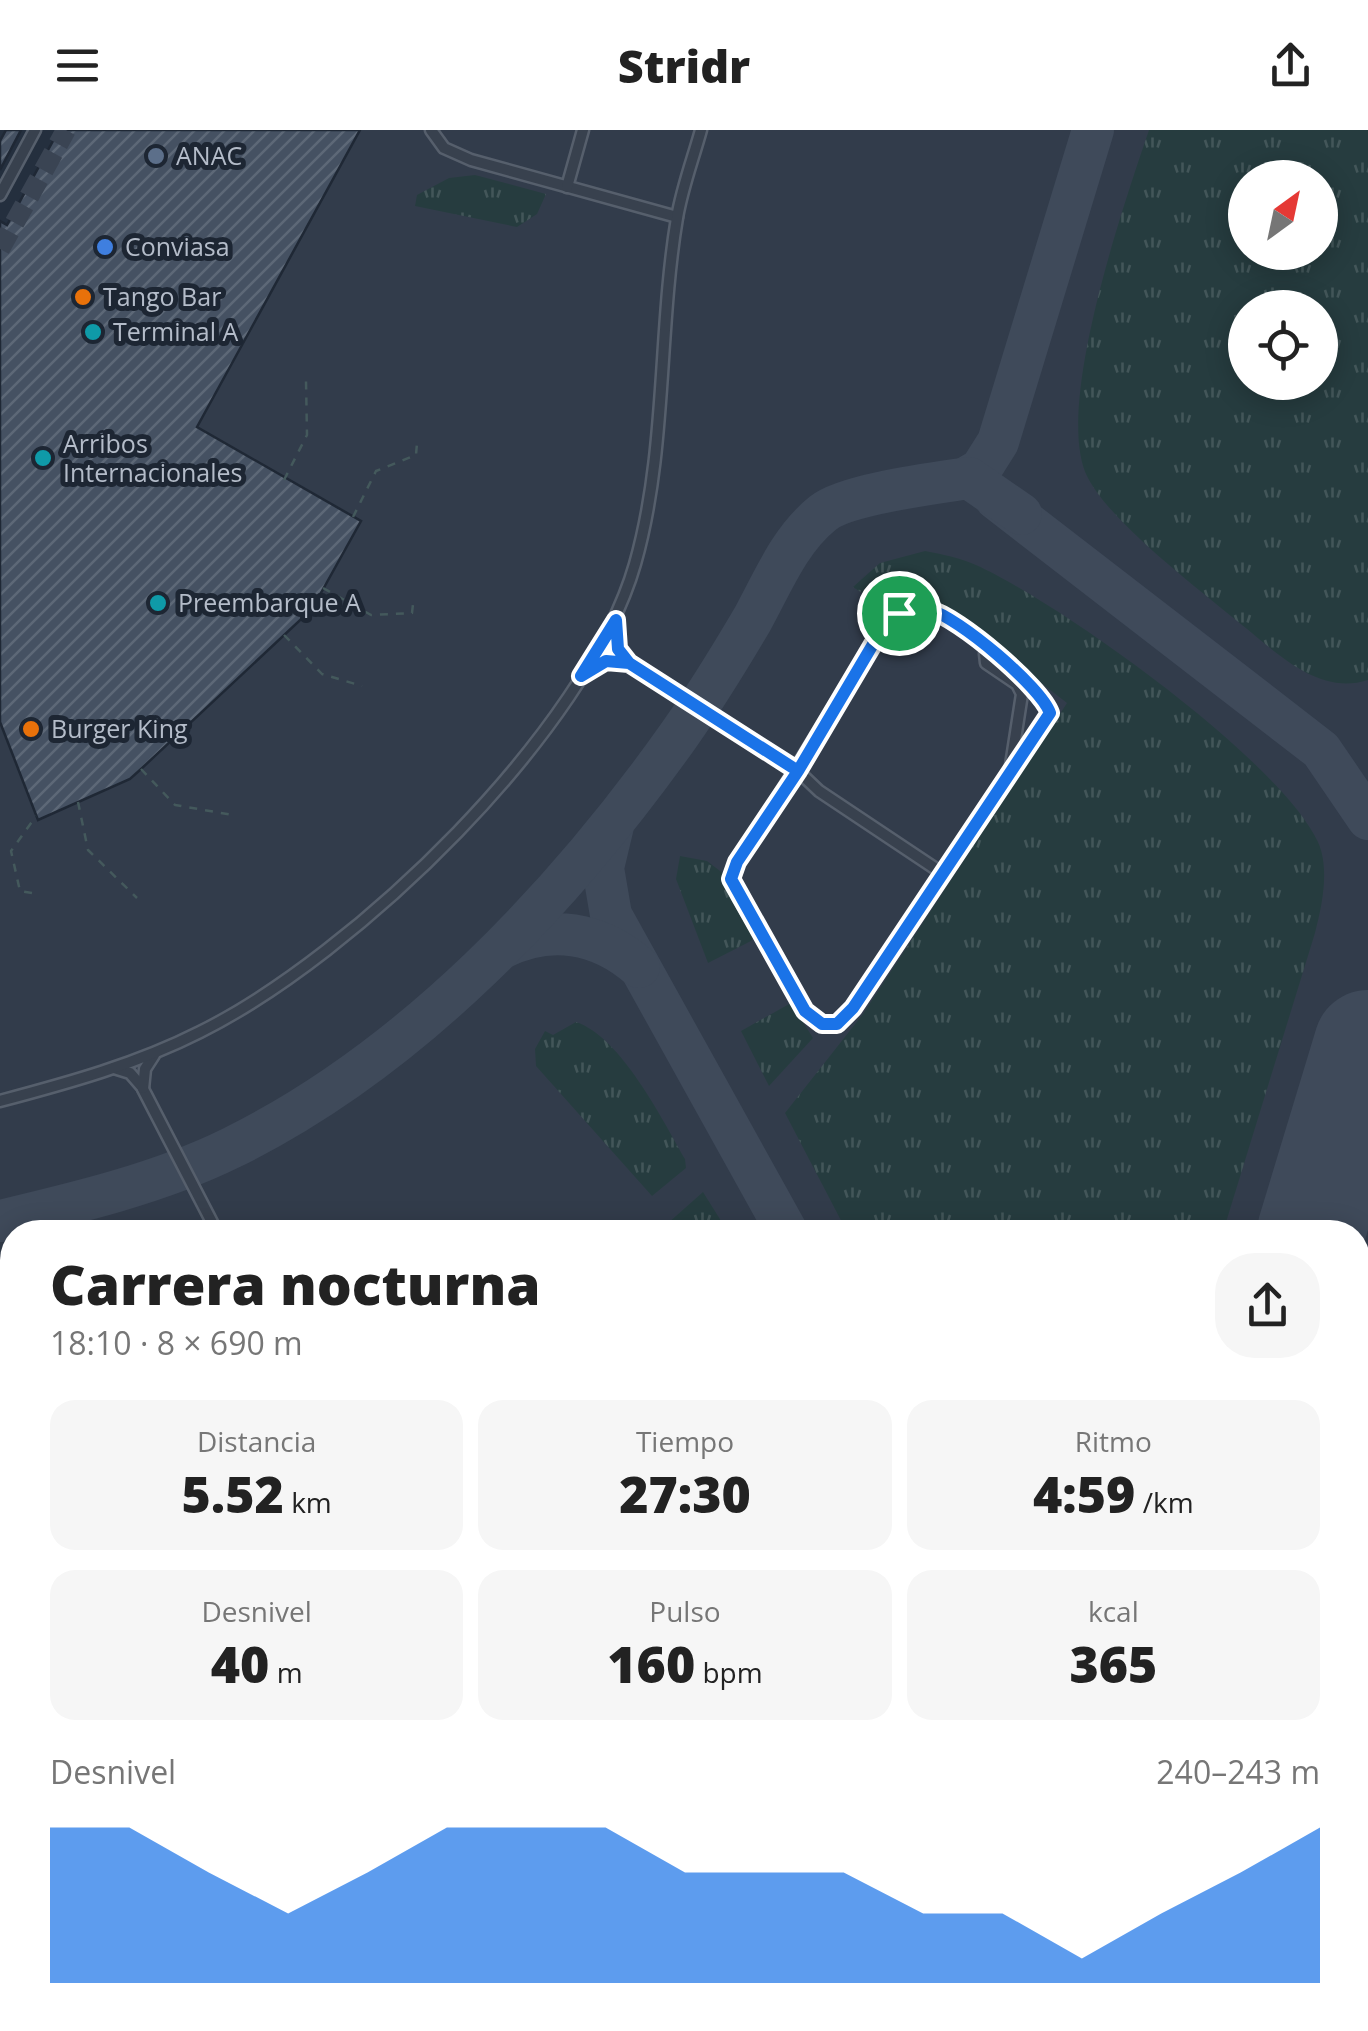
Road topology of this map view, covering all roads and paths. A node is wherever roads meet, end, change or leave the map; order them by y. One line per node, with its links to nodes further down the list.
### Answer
1 (35, 130): 6 (lane)
2 (430, 130): 5 (lane)
3 (583, 130): 5 (lane)
4 (700, 130): 7 (lane)
5 (567, 187): 7 (lane)
6 (0, 195)
7 (677, 218): 14 (lane)
8 (306, 381): 10 (path)
9 (417, 442): 11 (path)
10 (284, 480)
11 (353, 517)
12 (323, 588): 13 (path)
13 (412, 604)
14 (616, 620): 17 (lane); 18 (lane)
15 (284, 635): 19 (path)
16 (992, 653): 20 (lane); 20 (lane); 22 (lane)
17 (629, 663): 18 (lane); 22 (lane)
18 (581, 676): 29 (lane)
19 (362, 686)
20 (1012, 765): 26 (lane)
21 (141, 769): 24 (path)
22 (798, 771): 26 (lane); 26 (lane)
23 (78, 802): 28 (path)
24 (233, 815)
25 (36, 816): 27 (path)
26 (942, 873)
27 (32, 892)
28 (137, 898)
29 (158, 1051): 30 (lane); 31 (lane)
30 (114, 1068): 31 (lane); 32 (lane)
31 (143, 1089): 33 (lane)
32 (0, 1101)
33 (211, 1220)

